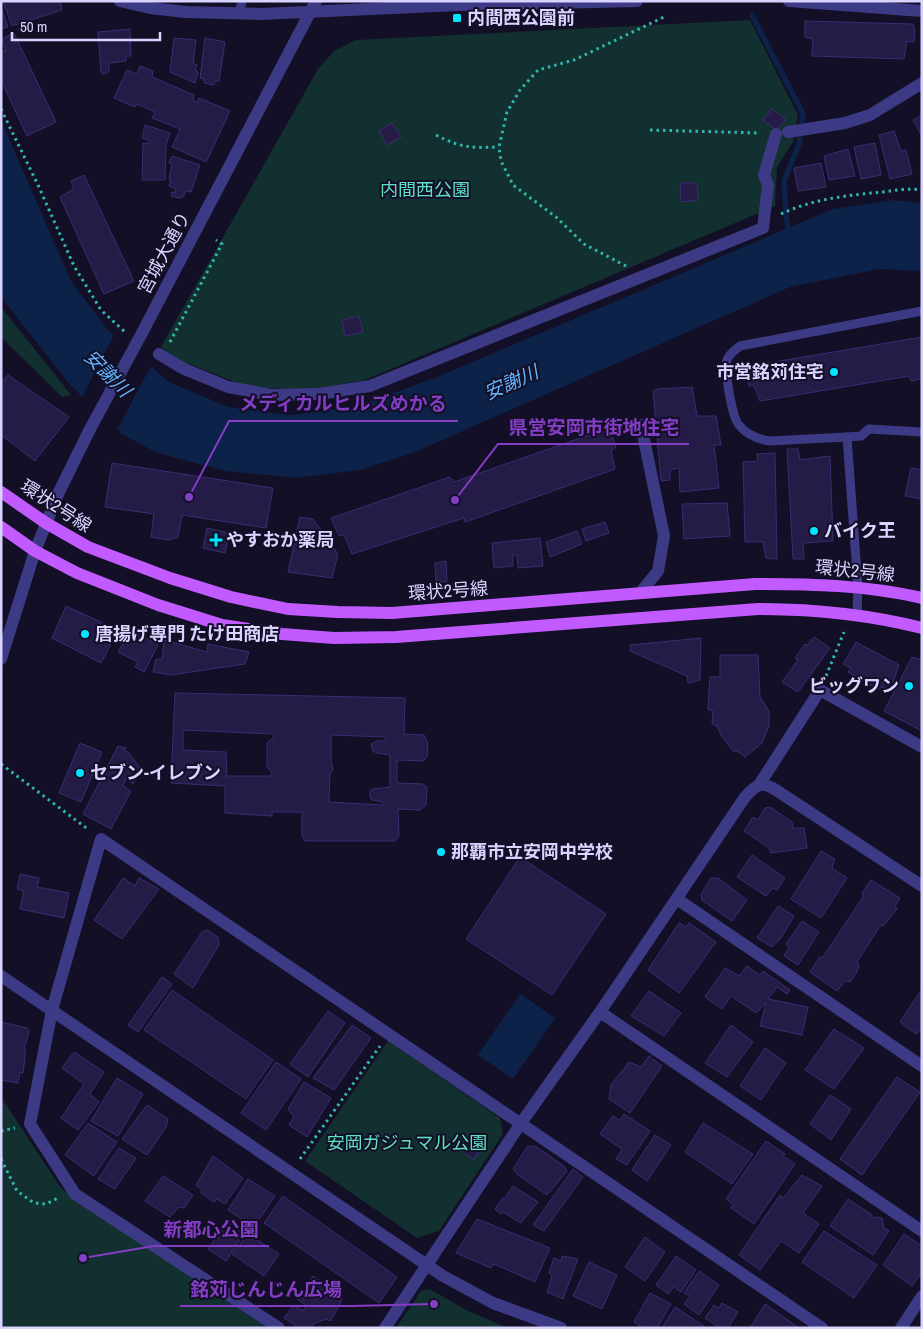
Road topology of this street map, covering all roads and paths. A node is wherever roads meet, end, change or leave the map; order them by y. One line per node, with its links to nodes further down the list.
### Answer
1 (120, 1): 5 (street)
2 (637, 1): 4 (street)
3 (789, 1): 6 (street)
4 (314, 6): 5 (street); 19 (street, 宮城大通り)
5 (241, 7)
6 (922, 11)
7 (664, 17): 13 (path)
8 (922, 83): 11 (street)
9 (1, 109): 19 (path)
10 (650, 130): 11 (path)
11 (782, 133): 17 (street)
12 (436, 135): 13 (path)
13 (499, 147): 17 (path)
14 (922, 190): 15 (path)
15 (777, 216)
16 (216, 240): 20 (path)
17 (644, 276): 21 (street)
18 (922, 311): 24 (lane)
19 (136, 335): 26 (street, 宮城大通り, bridge)
20 (171, 341)
21 (159, 354)
22 (640, 425): 30 (street)
23 (922, 432): 24 (lane)
24 (847, 437): 29 (lane)
25 (1, 492): 26 (main road, 環状2号線)
26 (46, 524): 28 (street, 宮城大通り); 30 (main road, 環状2号線)
27 (1, 528): 28 (main road)
28 (35, 550): 32 (main road); 35 (street, 宮城大通り)
29 (858, 587): 30 (main road, 環状2号線); 31 (main road, 環状2号線); 32 (lane)
30 (640, 593)
31 (922, 598)
32 (857, 614): 33 (main road)
33 (922, 628)
34 (844, 632): 36 (path)
35 (1, 659)
36 (820, 690): 37 (street); 39 (street)
37 (922, 747)
38 (1, 764): 40 (path)
39 (759, 784): 41 (street); 42 (street)
40 (101, 839): 44 (street); 46 (street)
41 (922, 886)
42 (677, 899): 45 (street); 47 (street)
43 (1, 976): 44 (street)
44 (52, 1010): 55 (street); 57 (street)
45 (600, 1012): 48 (street); 54 (street)
46 (389, 1034): 48 (street); 52 (path)
47 (922, 1066)
48 (521, 1123): 55 (street); 60 (street)
49 (18, 1127): 50 (path)
50 (1, 1131)
51 (1, 1158): 53 (path)
52 (298, 1161)
53 (65, 1194)
54 (922, 1231)
55 (427, 1266): 58 (street); 59 (street)
56 (922, 1296): 61 (street)
57 (279, 1328)
58 (385, 1328)
59 (561, 1328)
60 (822, 1328)
61 (901, 1328)

